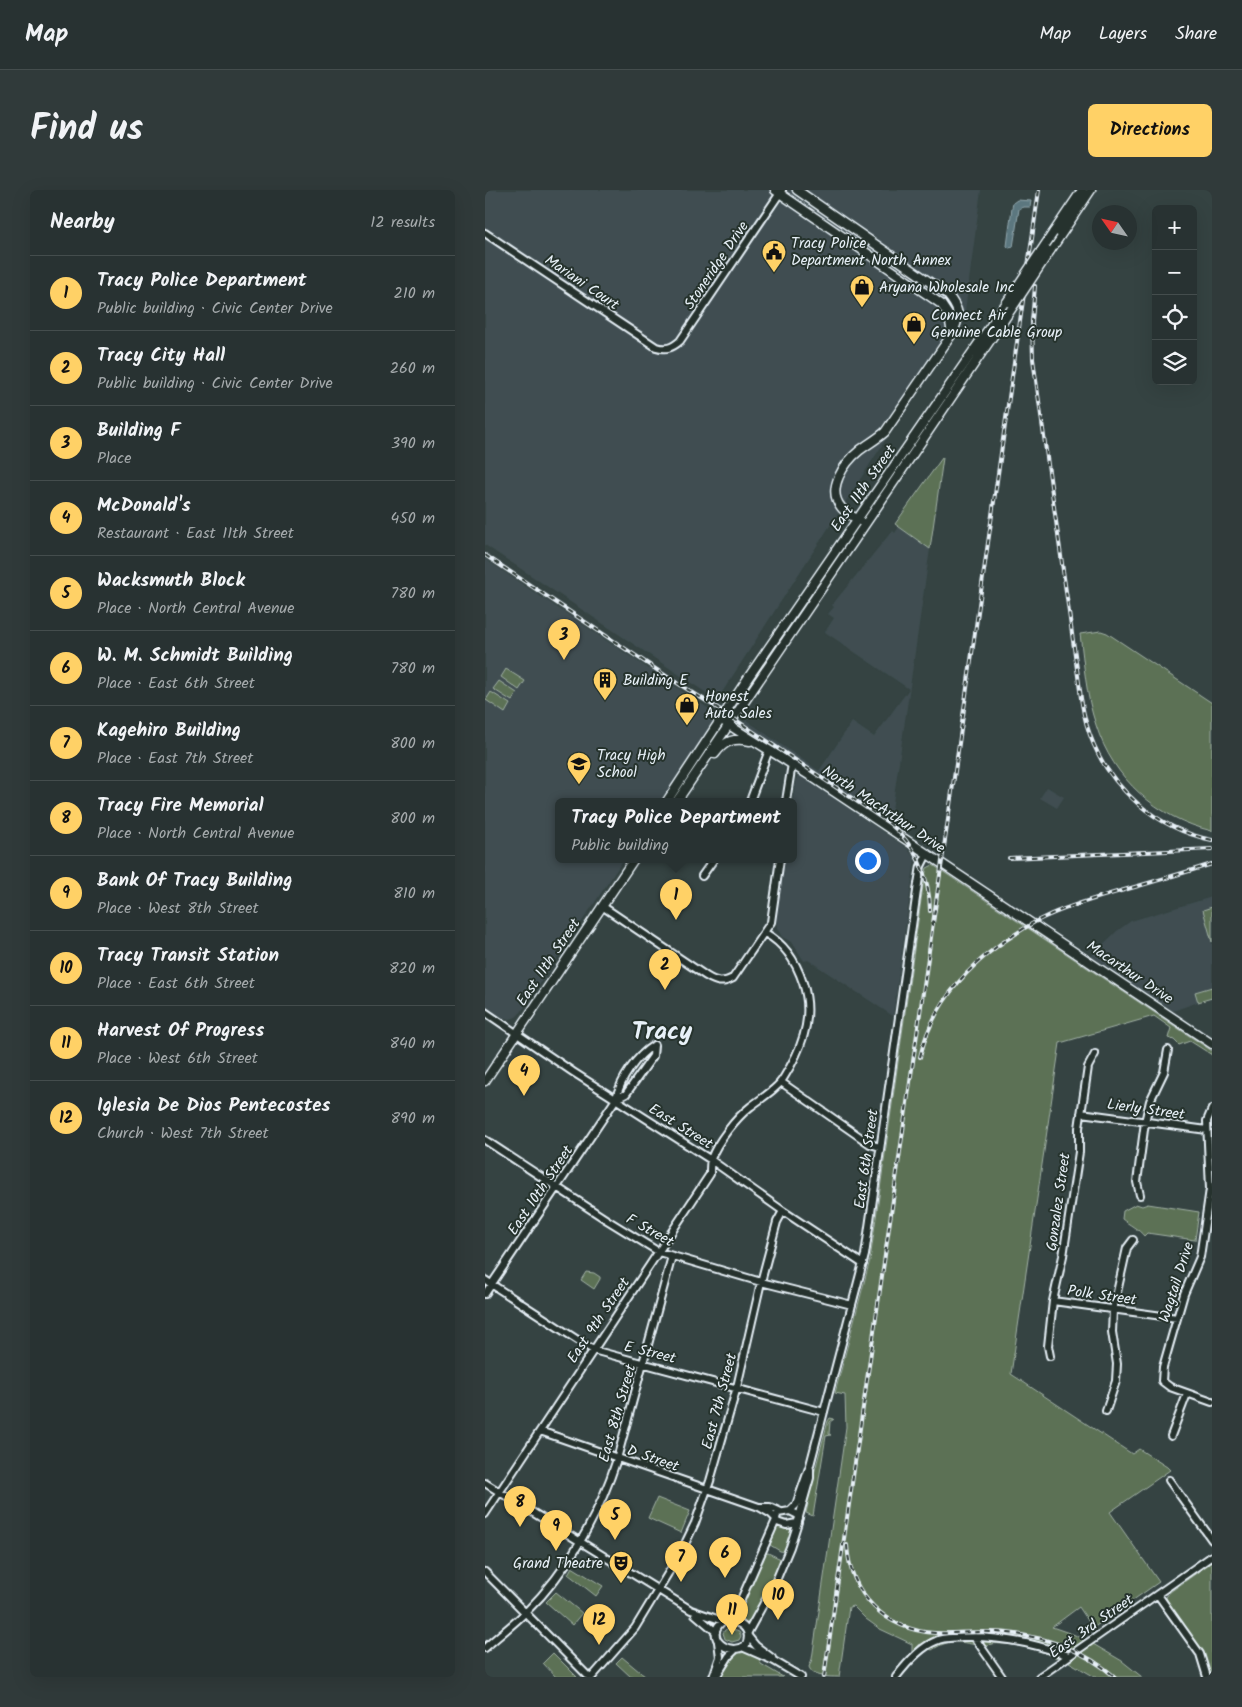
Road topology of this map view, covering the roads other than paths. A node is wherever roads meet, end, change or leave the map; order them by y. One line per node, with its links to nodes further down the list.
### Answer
1 (797, 190): 6 (main road)
2 (1082, 190): 8 (main road, East 11th Street, bridge)
3 (1091, 190): 9 (main road, East 11th Street, bridge)
4 (779, 191): 6 (main road); 7 (street, Stoneridge Drive)
5 (485, 232): 7 (street, Mariani Court)
6 (953, 334): 8 (main road)
7 (667, 349)
8 (857, 519): 9 (main road); 10 (main road, East 11th Street)
9 (866, 525): 11 (main road, East 11th Street)
10 (720, 719): 11 (main road, North MacArthur Drive); 16 (main road, East 11th Street)
11 (729, 725): 12 (main road, North MacArthur Drive); 15 (main road, East 11th Street)
12 (752, 741): 13 (main road, North MacArthur Drive); 15 (main road)
13 (769, 750): 14 (main road, North MacArthur Drive); 18 (street)
14 (792, 764): 19 (street); 20 (main road, North MacArthur Drive)
15 (685, 790): 17 (main road, East 11th Street)
16 (669, 798)
17 (679, 798)
18 (751, 798)
19 (786, 798)
20 (927, 854): 26 (main road, North MacArthur Drive); 41 (street, East 6th Street)
21 (631, 863): 25 (main road, East 11th Street)
22 (711, 863): 24 (street)
23 (779, 863): 27 (street)
24 (702, 876)
25 (602, 906): 27 (street); 29 (main road, East 11th Street)
26 (1032, 924): 30 (main road, Macarthur Drive)
27 (765, 933): 34 (street)
28 (485, 1012): 29 (street, East Street)
29 (516, 1034): 33 (main road, East 11th Street); 35 (street, East Street)
30 (1212, 1044)
31 (1168, 1050): 38 (street)
32 (1095, 1054): 37 (street, Gonzalez Street)
33 (485, 1081)
34 (781, 1082): 41 (street); 42 (street, East 9th Street)
35 (616, 1100): 35 (street, East 10th Street); 42 (street, East Street); 43 (street, East 10th Street)
36 (1212, 1109): 39 (street, Wagtail Drive)
37 (1081, 1113): 38 (street, Lierly Street); 55 (street, Gonzalez Street)
38 (1145, 1122): 39 (street, Lierly Street); 44 (street)
39 (1210, 1127): 46 (street, Wagtail Drive)
40 (485, 1140): 43 (street, F Street)
41 (880, 1147): 50 (street, East 6th Street)
42 (711, 1160): 45 (street, East Street); 48 (street, East 9th Street)
43 (556, 1187): 48 (street, F Street); 53 (street, East 10th Street)
44 (1141, 1195)
45 (783, 1211): 50 (street, East Street); 52 (street, East 7th Street)
46 (1209, 1218): 58 (street, Wagtail Drive)
47 (1133, 1240): 57 (street)
48 (659, 1252): 49 (street, F Street); 59 (street, East 9th Street)
49 (672, 1256): 52 (street, F Street); 61 (street, East 8th Street)
50 (863, 1264): 56 (street, East 6th Street)
51 (485, 1280): 53 (street, E Street)
52 (761, 1282): 56 (street, F Street); 62 (street, East 7th Street)
53 (492, 1284): 54 (street, East 10th Street); 59 (street, E Street)
54 (485, 1294)
55 (1053, 1301): 57 (street, Polk Street); 60 (street, Gonzalez Street)
56 (852, 1305): 65 (street, East 6th Street)
57 (1113, 1310): 58 (street, Polk Street); 66 (street)
58 (1177, 1318): 63 (street, Wagtail Drive)
59 (593, 1350): 61 (street, E Street); 67 (street, East 9th Street)
60 (1051, 1356)
61 (644, 1363): 62 (street, E Street); 69 (street, East 8th Street)
62 (737, 1387): 65 (street, E Street); 73 (street, East 7th Street)
63 (1187, 1394): 64 (street); 68 (street)
64 (1212, 1402)
65 (824, 1412): 70 (street, East 6th Street)
66 (1106, 1412)
67 (540, 1431): 69 (street, D Street); 74 (street, East 9th Street)
68 (1171, 1436)
69 (617, 1459): 73 (street, D Street); 82 (street, East 8th Street)
70 (810, 1465): 76 (street, East 6th Street); 80 (street, East 6th Street)
71 (1169, 1480): 81 (street)
72 (485, 1483): 74 (street)
73 (707, 1489): 75 (street, D Street); 85 (street, East 7th Street)
74 (499, 1492): 78 (street, East 9th Street); 82 (street)
75 (759, 1507): 77 (street, D Street); 79 (street, D Street)
76 (790, 1511): 77 (street); 80 (street)
77 (781, 1512): 79 (street)
78 (485, 1514)
79 (776, 1520): 80 (street); 89 (street)
80 (799, 1520): 91 (street, East 6th Street)
81 (1212, 1540)
82 (579, 1542): 85 (street); 88 (street, East 8th Street)
83 (1212, 1556): 86 (street, East 3rd Street)
84 (485, 1572): 88 (street)
85 (659, 1590): 87 (street); 98 (street, East 7th Street)
86 (1158, 1595): 96 (street, East 3rd Street); 104 (street)
87 (691, 1610): 89 (street); 90 (street)
88 (526, 1612): 94 (street, East 8th Street); 98 (street)
89 (725, 1621): 90 (street); 91 (street)
90 (716, 1632): 93 (street)
91 (748, 1634): 95 (street); 97 (street)
92 (974, 1637): 96 (street); 101 (street); 102 (street)
93 (718, 1641): 95 (street); 99 (street)
94 (485, 1648)
95 (739, 1648): 97 (street); 99 (street)
96 (1069, 1656): 103 (street, East 3rd Street)
97 (774, 1661): 100 (street)
98 (591, 1677)
99 (714, 1677)
100 (801, 1677)
101 (895, 1677)
102 (1002, 1677)
103 (1039, 1677)
104 (1207, 1677)

